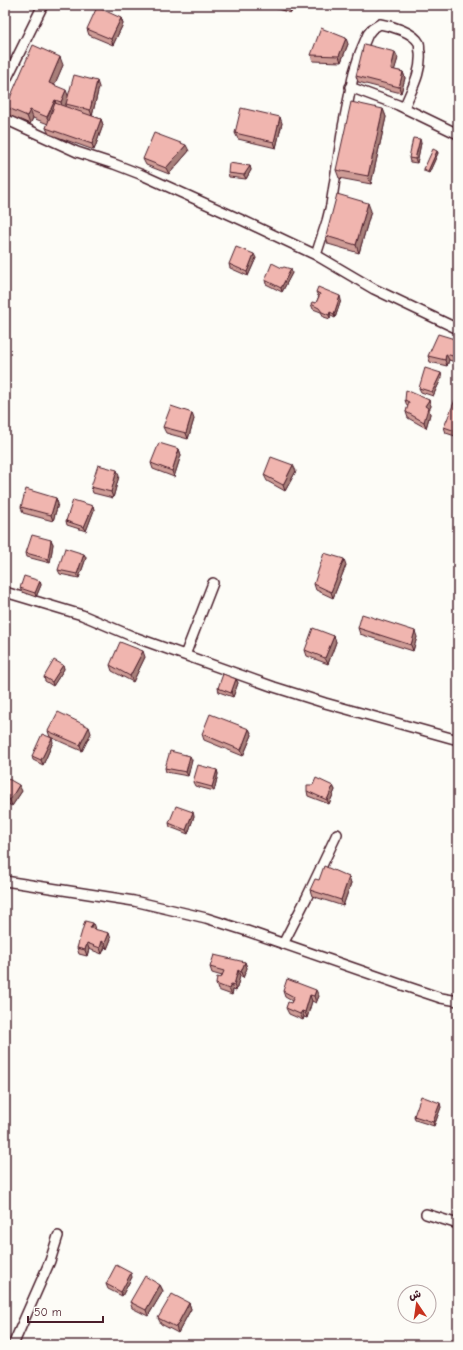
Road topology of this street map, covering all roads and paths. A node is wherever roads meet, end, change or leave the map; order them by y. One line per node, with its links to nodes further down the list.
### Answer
1 (43, 5): 2 (street)
2 (5, 82)
3 (350, 87): 4 (street); 4 (street); 7 (street)
4 (404, 108): 6 (street)
5 (5, 119): 7 (street)
6 (458, 134)
7 (316, 255): 8 (street)
8 (458, 329)
9 (213, 583): 11 (street)
10 (5, 592): 11 (street)
11 (185, 655): 12 (street)
12 (458, 740)
13 (337, 834): 15 (street)
14 (5, 881): 15 (street)
15 (282, 944): 16 (street)
16 (458, 1001)
17 (426, 1214): 18 (street)
18 (458, 1224)
19 (58, 1236): 20 (street)
20 (13, 1345)

